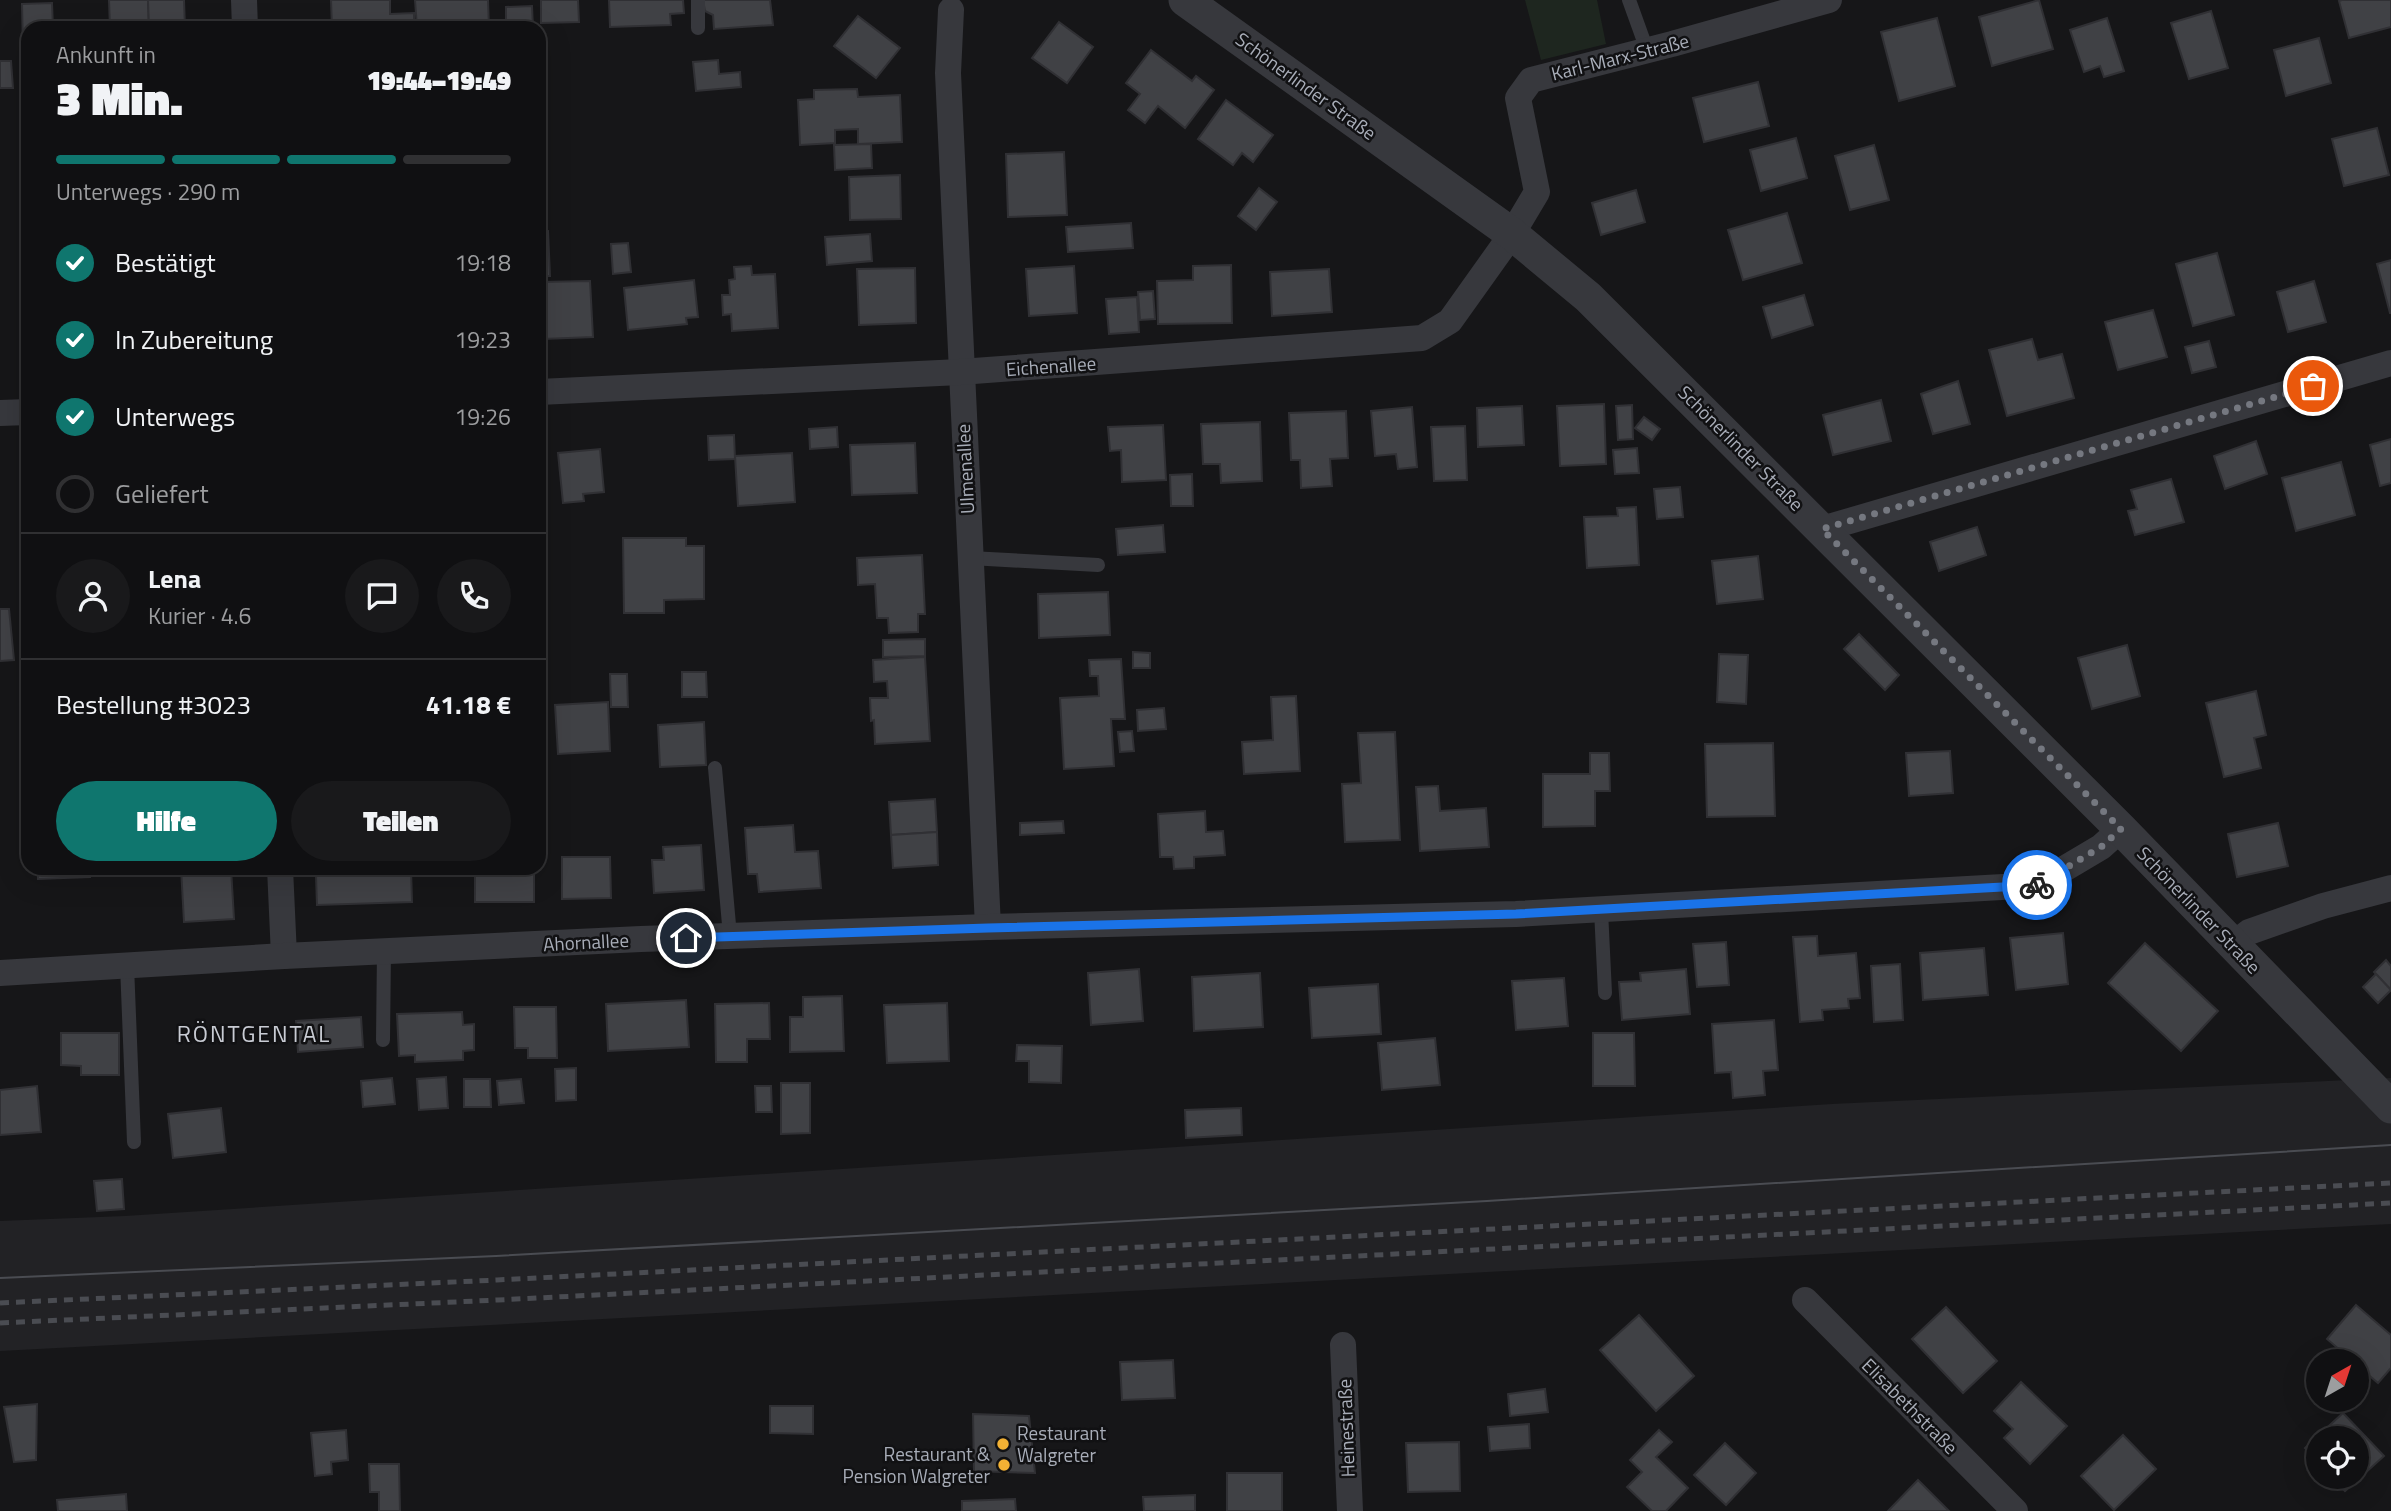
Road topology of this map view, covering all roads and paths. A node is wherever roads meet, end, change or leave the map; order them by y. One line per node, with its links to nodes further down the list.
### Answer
1 (244, 0): 7 (street)
2 (698, 0): 8 (lane)
3 (1185, 0): 10 (street, Schönerlinder Straße)
4 (1629, 0): 9 (lane)
5 (1829, 0): 9 (street, Karl-Marx-Straße)
6 (951, 10): 12 (street, Ulmenallee)
7 (245, 21)
8 (698, 28)
9 (1647, 50): 10 (street, Karl-Marx-Straße)
10 (1512, 234): 12 (street, Eichenallee); 16 (street, Schönerlinder Straße)
11 (2391, 363): 16 (street)
12 (960, 372): 13 (street, Eichenallee); 17 (street, Ulmenallee)
13 (546, 392)
14 (21, 412): 15 (street)
15 (0, 413)
16 (1822, 529): 20 (street, Schönerlinder Straße)
17 (970, 558): 18 (lane); 24 (street, Ulmenallee)
18 (1098, 565)
19 (715, 768): 25 (lane)
20 (2121, 829): 23 (street, Ahornallee); 26 (street, Schönerlinder Straße)
21 (280, 875): 28 (street)
22 (2391, 888): 26 (street)
23 (1601, 909): 24 (street, Ahornallee); 31 (lane)
24 (988, 928): 25 (street, Ahornallee)
25 (730, 936): 27 (street, Ahornallee)
26 (2232, 945): 33 (street, Schönerlinder Straße)
27 (384, 951): 28 (street, Ahornallee); 32 (lane)
28 (284, 956): 29 (street, Ahornallee)
29 (127, 965): 30 (street, Ahornallee); 34 (lane)
30 (0, 973)
31 (1605, 993)
32 (383, 1040)
33 (2391, 1107)
34 (134, 1142)
35 (1805, 1300): 38 (street, Elisabethstraße)
36 (1343, 1345): 37 (street, Heinestraße)
37 (1350, 1511)
38 (2015, 1511)

